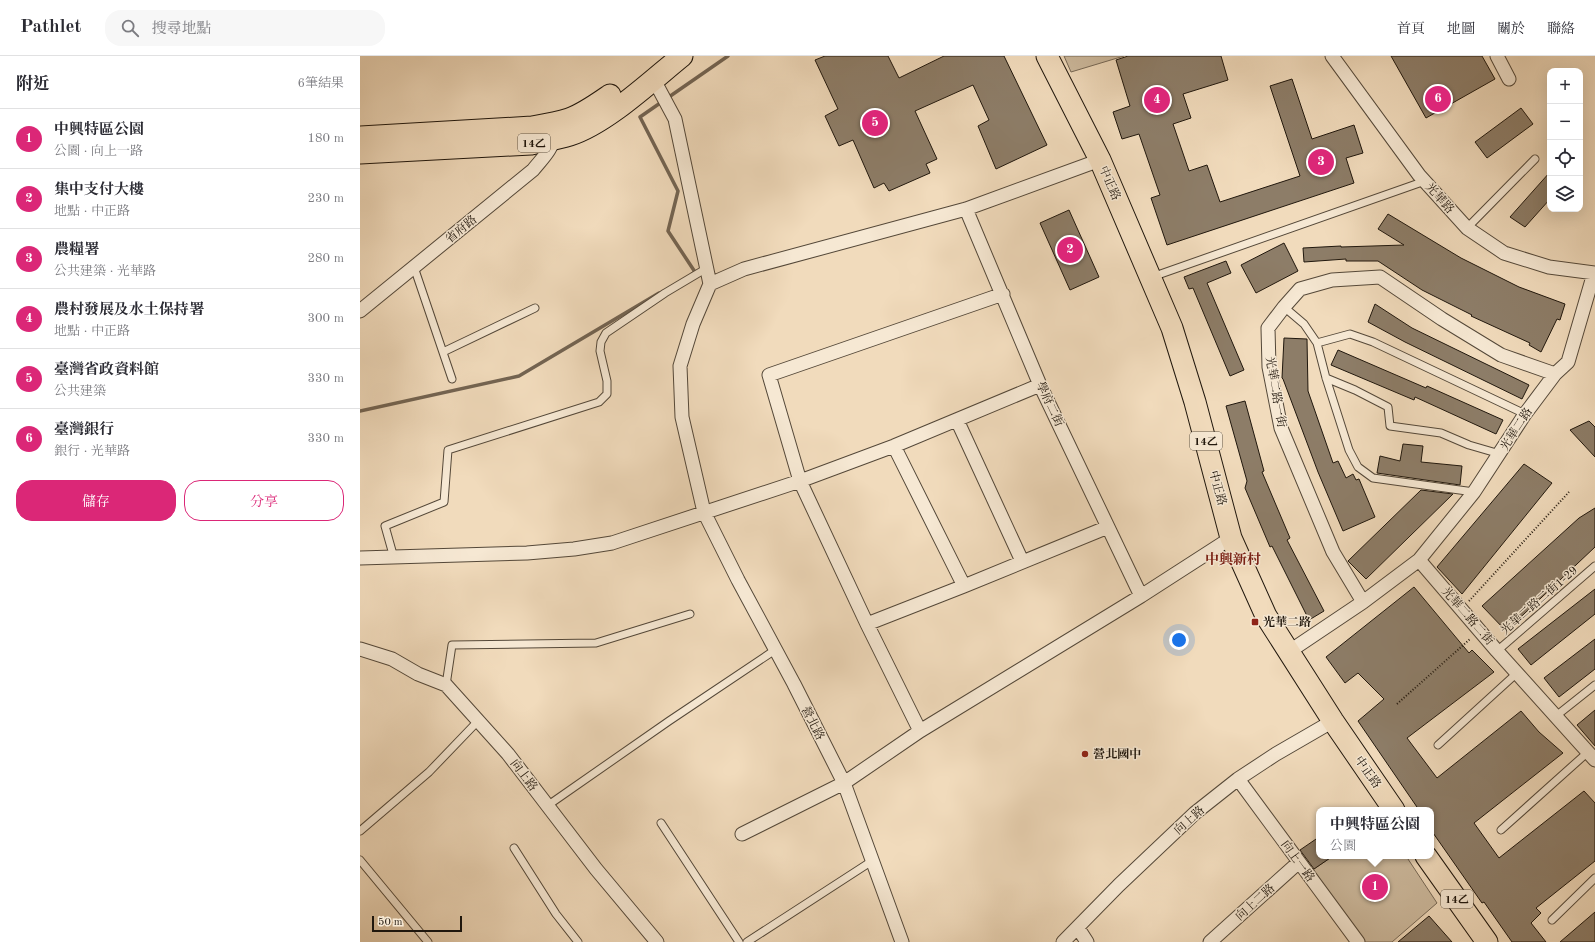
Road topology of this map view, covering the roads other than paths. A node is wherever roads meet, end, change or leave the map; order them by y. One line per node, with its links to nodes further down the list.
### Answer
1 (661, 56): 8 (main road, 14乙)
2 (682, 56): 6 (main road, 14乙)
3 (1047, 56): 12 (main road, 中正路 / 14乙)
4 (1332, 56): 13 (street, 光華路)
5 (1497, 56): 7 (street)
6 (653, 78): 8 (main road, 14乙); 17 (street)
7 (1509, 78)
8 (554, 132): 9 (main road, 14乙); 10 (main road, 14乙); 16 (street, 省府路)
9 (360, 137)
10 (360, 153)
11 (1535, 159): 15 (lane)
12 (1100, 160): 14 (street); 19 (main road, 中正路 / 14乙)
13 (1425, 181): 15 (street, 光華路); 19 (lane)
14 (966, 209): 20 (street); 21 (street, 學府二街)
15 (1467, 228): 18 (street, 光華路)
16 (414, 267): 24 (street, 省府路); 26 (lane)
17 (707, 268): 20 (street); 41 (lane)
18 (1595, 273): 27 (street, 光華二路)
19 (1150, 278): 39 (main road, 中正路 / 14乙)
20 (710, 284): 37 (street, 營北路)
21 (1003, 294): 30 (street, 學府二街); 35 (street)
22 (1284, 307): 25 (lane); 27 (street, 光華二路一街); 47 (street, 光華二路一街)
23 (535, 308): 26 (lane)
24 (360, 311)
25 (1317, 343): 28 (lane); 31 (lane)
26 (443, 352): 29 (lane)
27 (1555, 374): 31 (street, 光華二路)
28 (1326, 378): 34 (lane); 36 (lane)
29 (452, 379)
30 (1040, 385): 32 (street); 38 (street, 學府二街)
31 (1525, 414): 34 (street, 光華二路)
32 (957, 420): 33 (street); 43 (street)
33 (894, 446): 35 (street); 45 (street)
34 (1500, 454): 36 (street, 光華二路)
35 (800, 481): 37 (street); 49 (street)
36 (1474, 492): 42 (street, 光華二路)
37 (704, 512): 41 (street); 51 (street, 營北路)
38 (1108, 526): 43 (street); 46 (street, 學府二街)
39 (1231, 538): 46 (street); 53 (main road, 中正路 / 14乙)
40 (360, 558): 41 (street)
41 (394, 558)
42 (1419, 560): 47 (street, 光華二路); 52 (street, 光華二路二街)
43 (1022, 561): 45 (street)
44 (1595, 566): 52 (lane, 光華二路二街1-29)
45 (964, 586): 49 (street)
46 (1141, 596): 60 (street)
47 (1363, 602): 53 (street, 光華二路)
48 (690, 614): 55 (lane)
49 (867, 624): 60 (street)
50 (360, 650): 55 (street, 向上路)
51 (775, 650): 64 (street, 營北路); 65 (lane)
52 (1498, 651): 54 (street, 光華二路二街)
53 (1290, 652): 59 (main road, 中正路 / 14乙)
54 (1517, 673): 57 (street, 光華二路二街); 61 (lane)
55 (446, 685): 58 (street, 向上路)
56 (1595, 686): 57 (lane)
57 (1556, 716): 62 (street, 光華二路二街)
58 (478, 721): 65 (street, 向上路); 69 (lane)
59 (1332, 721): 63 (street, 向上路); 66 (main road, 中正路 / 14乙)
60 (920, 731): 64 (street)
61 (1438, 745)
62 (1591, 756): 68 (lane, 光華二路二街)
63 (1238, 779): 75 (street, 向上一路); 78 (street, 向上路)
64 (844, 783): 70 (street); 74 (street, 營北路)
65 (548, 806): 81 (street, 向上路)
66 (1392, 807)
67 (661, 824): 82 (lane)
68 (1501, 830)
69 (360, 832)
70 (742, 834)
71 (514, 848): 80 (lane)
72 (1428, 859): 89 (main road, 14乙)
73 (360, 860): 79 (lane)
74 (872, 861): 83 (lane); 84 (street, 營北路)
75 (1299, 862): 87 (street, 向上二路); 88 (street, 向上一路)
76 (1595, 878): 77 (lane)
77 (1552, 920)
78 (1078, 928): 85 (street, 向上路); 86 (street)
79 (428, 942)
80 (578, 942)
81 (656, 942)
82 (739, 942)
83 (747, 942)
84 (902, 942)
85 (1063, 942)
86 (1087, 942)
87 (1210, 942)
88 (1358, 942)
89 (1487, 942)

